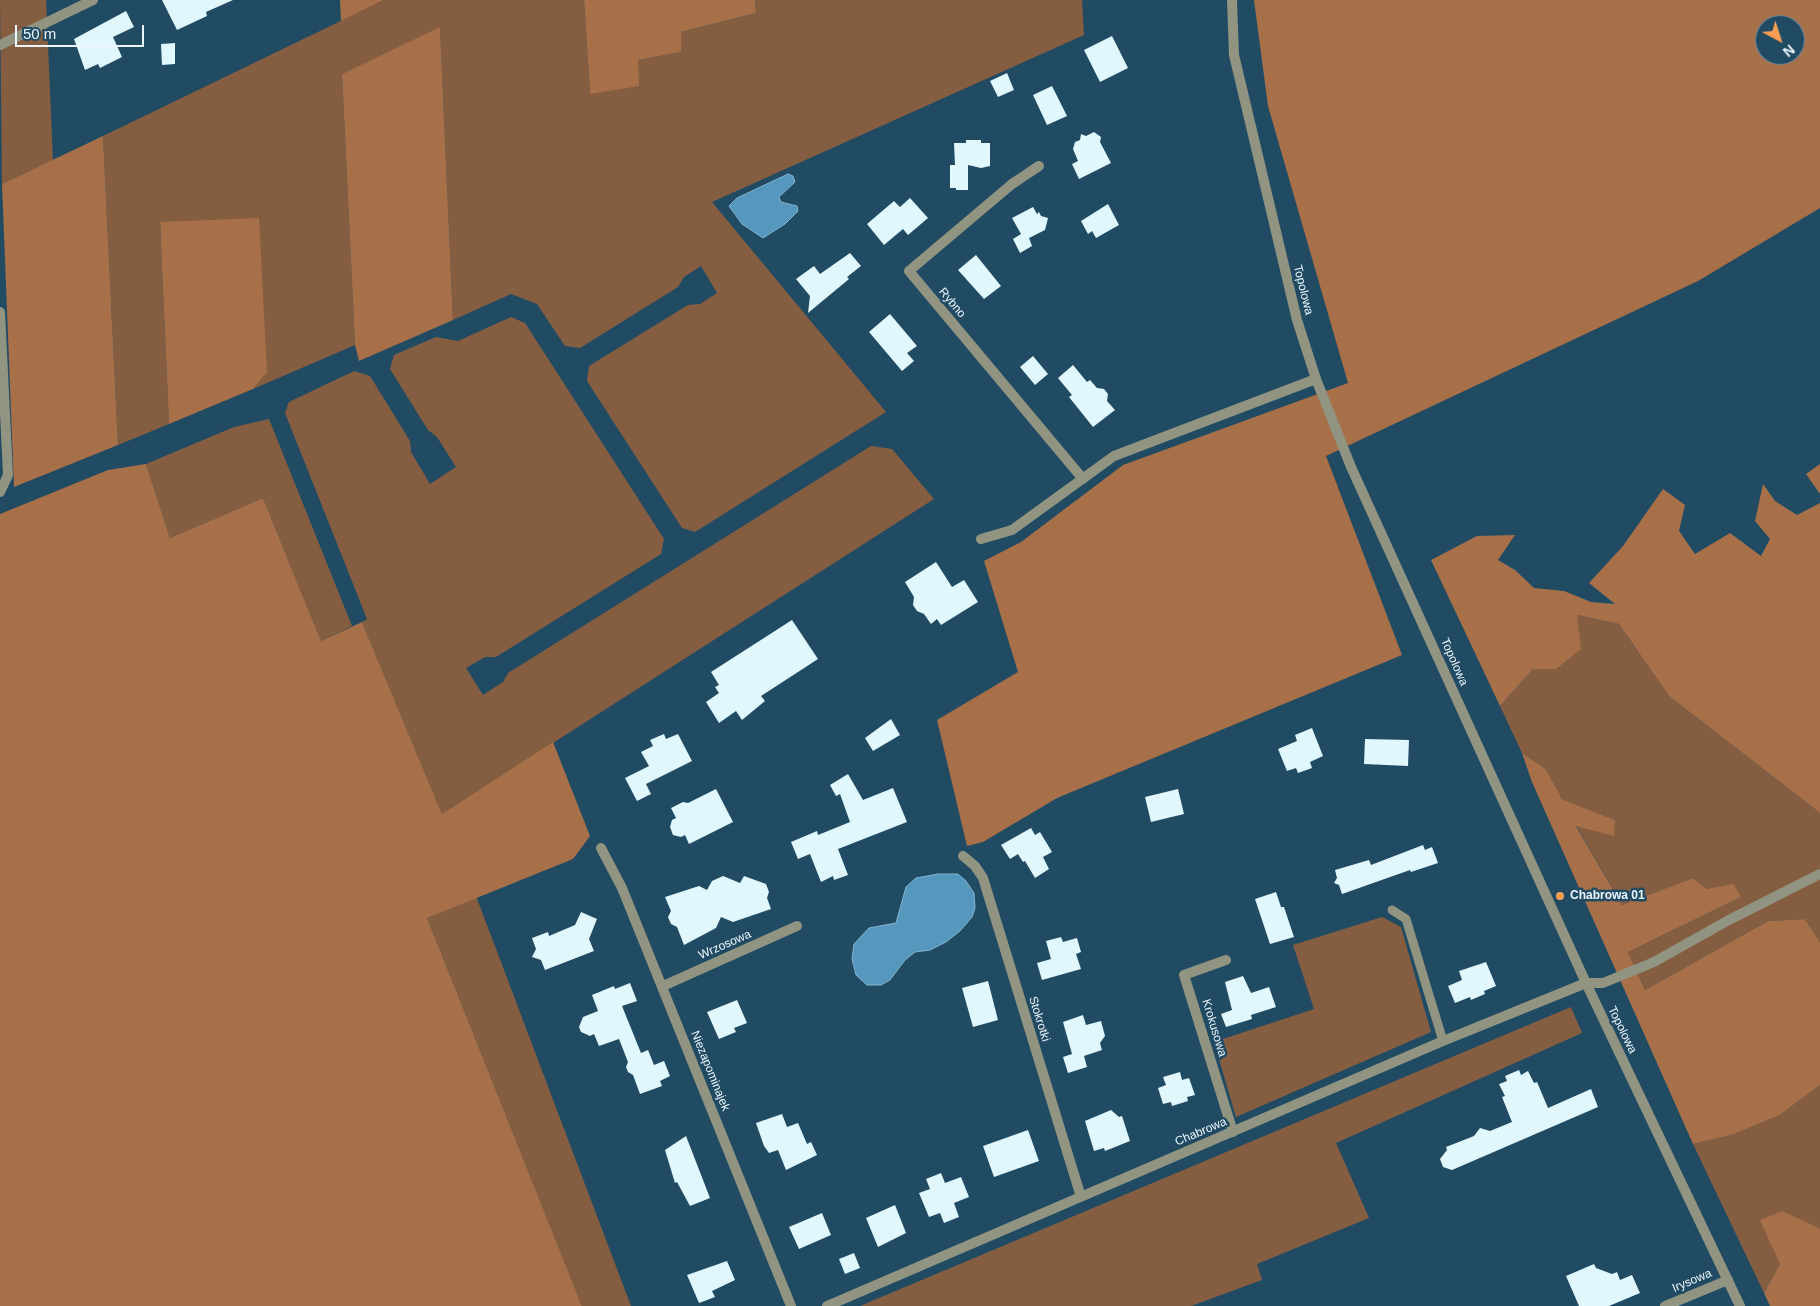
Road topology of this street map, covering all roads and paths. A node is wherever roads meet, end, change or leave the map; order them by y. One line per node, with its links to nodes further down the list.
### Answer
1 (93, 0): 3 (street)
2 (1232, 0): 6 (street, Topolowa)
3 (0, 45)
4 (1038, 166): 7 (street, Rybno)
5 (0, 312): 8 (street)
6 (1316, 379): 7 (street); 16 (street, Topolowa)
7 (1083, 479): 9 (street)
8 (0, 492)
9 (981, 539)
10 (601, 848): 17 (street, Niezapominajek)
11 (963, 856): 20 (street, Stokrotki)
12 (1820, 874): 16 (street, Chabrowa)
13 (1392, 910): 18 (lane)
14 (797, 926): 17 (street, Wrzosowa)
15 (1226, 960): 19 (street, Krokusowa)
16 (1586, 983): 18 (street, Chabrowa); 21 (street, Topolowa)
17 (663, 986): 22 (street, Niezapominajek)
18 (1443, 1041): 19 (street, Chabrowa)
19 (1233, 1132): 20 (street, Chabrowa)
20 (1081, 1196): 23 (street, Chabrowa)
21 (1728, 1280): 24 (street, Irysowa); 25 (street, Topolowa)
22 (791, 1306)
23 (827, 1306)
24 (1665, 1306)
25 (1740, 1306)

